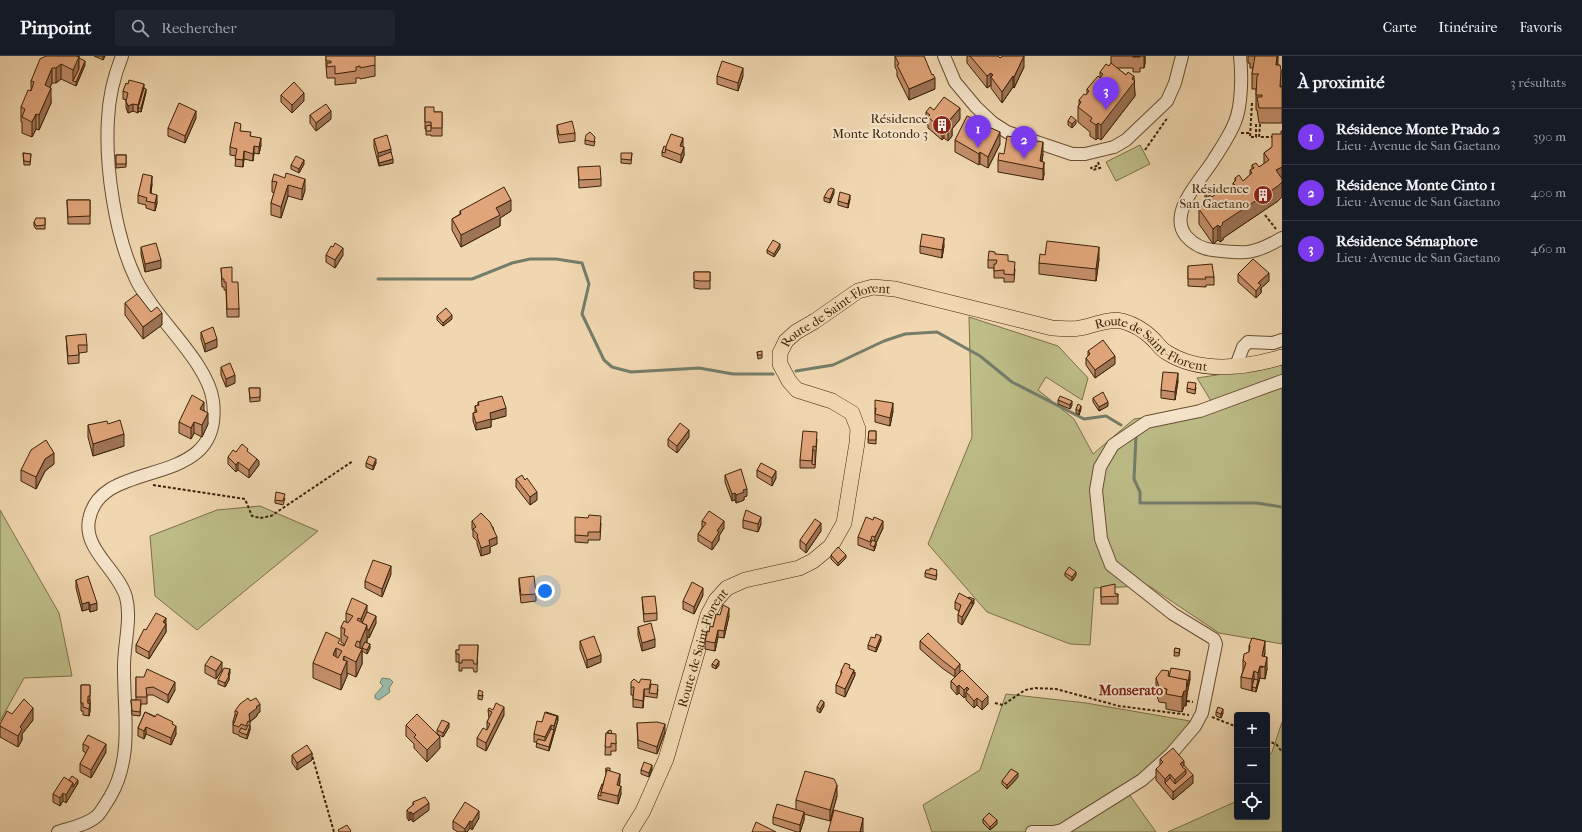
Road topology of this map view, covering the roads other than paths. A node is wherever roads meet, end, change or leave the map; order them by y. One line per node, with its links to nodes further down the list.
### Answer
1 (122, 56): 10 (street)
2 (944, 56): 3 (street)
3 (1182, 56)
4 (1240, 56): 5 (street)
5 (1282, 238)
6 (1282, 340): 8 (street)
7 (1282, 357): 8 (main road, Route de Saint-Florent)
8 (1236, 366): 11 (main road, Route de Saint-Florent)
9 (1282, 381): 14 (street)
10 (58, 832)
11 (630, 832)
12 (1032, 832): 13 (street)
13 (1050, 832)
14 (1054, 832)

